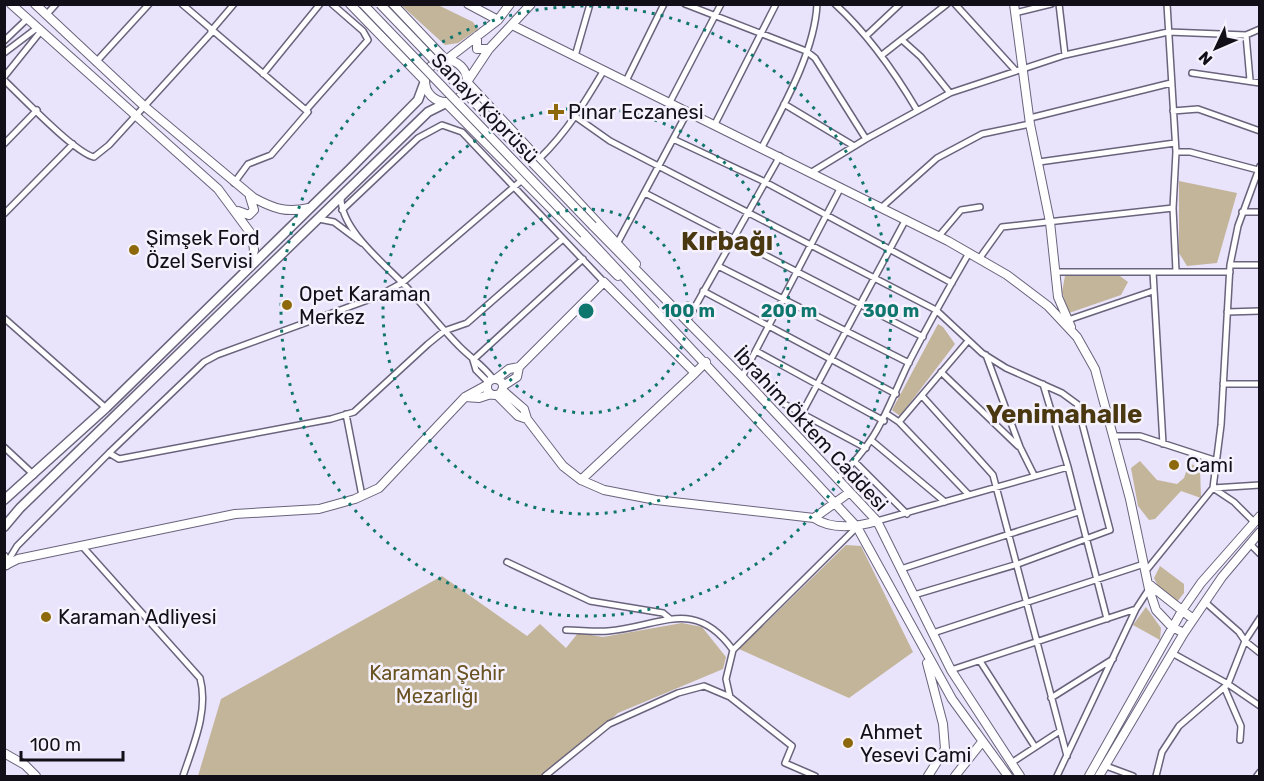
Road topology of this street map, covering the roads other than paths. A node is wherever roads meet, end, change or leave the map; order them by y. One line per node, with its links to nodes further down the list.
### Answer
1 (11, 4): 34 (main road)
2 (56, 4): 33 (street)
3 (149, 4): 54 (street)
4 (182, 4): 39 (street)
5 (234, 4): 39 (street)
6 (320, 4): 58 (street)
7 (332, 4): 73 (street)
8 (350, 4): 61 (main road)
9 (363, 4): 120 (main road, Sanayi Köprüsü, bridge)
10 (380, 4): 119 (main road, Sanayi Köprüsü, bridge)
11 (393, 4): 53 (main road)
12 (468, 4): 35 (main road)
13 (510, 4): 35 (main road)
14 (531, 4): 36 (main road)
15 (590, 4): 51 (street)
16 (664, 4): 62 (street)
17 (685, 4): 32 (street)
18 (721, 4): 32 (street)
19 (776, 4): 41 (street)
20 (817, 4): 48 (street)
21 (835, 4): 31 (street)
22 (847, 4): 31 (street)
23 (900, 4): 44 (street)
24 (947, 4): 45 (street)
25 (955, 4): 56 (street)
26 (1050, 4): 30 (street)
27 (1059, 4): 50 (street)
28 (1167, 4): 40 (street)
29 (36, 6): 33 (main road); 34 (main road)
30 (1015, 9): 56 (main road)
31 (843, 12): 44 (street)
32 (715, 16): 41 (street); 68 (street)
33 (49, 17): 38 (main road); 54 (main road)
34 (27, 19): 38 (main road); 46 (street)
35 (498, 20): 43 (main road)
36 (514, 26): 47 (main road); 51 (main road)
37 (1260, 29): 42 (street)
38 (39, 30): 49 (street); 59 (street); 78 (main road)
39 (211, 31): 58 (street); 71 (street)
40 (1168, 32): 42 (street); 50 (street); 64 (street)
41 (762, 34): 48 (street); 81 (street)
42 (1246, 34): 60 (street)
43 (477, 36): 47 (main road); 53 (main road)
44 (866, 36): 52 (street)
45 (902, 40): 52 (street); 66 (street)
46 (4, 41)
47 (489, 49): 63 (main road)
48 (806, 51): 70 (street); 84 (street)
49 (4, 53)
50 (1065, 55): 56 (street)
51 (575, 56): 55 (main road)
52 (882, 56): 74 (street)
53 (446, 60): 61 (main road); 63 (main road)
54 (96, 62): 71 (main road)
55 (604, 70): 62 (main road); 79 (street)
56 (1020, 70): 66 (street); 80 (main road)
57 (1192, 73): 60 (street)
58 (263, 74): 73 (street)
59 (4, 79): 72 (street)
60 (1250, 80): 65 (street)
61 (425, 81): 67 (main road); 69 (main road)
62 (626, 81): 68 (main road)
63 (467, 82): 69 (main road); 92 (main road)
64 (1171, 82): 76 (street); 80 (street)
65 (1260, 82)
66 (950, 93): 74 (street)
67 (418, 100): 77 (main road); 107 (main road)
68 (670, 102): 75 (main road)
69 (446, 103): 77 (main road); 97 (main road)
70 (784, 104): 88 (street); 89 (street)
71 (143, 105): 78 (street); 99 (main road)
72 (37, 110): 86 (street); 87 (street)
73 (306, 110): 99 (street)
74 (917, 110): 84 (street)
75 (688, 111): 81 (main road); 83 (street)
76 (1173, 111): 82 (street); 85 (street)
77 (428, 112): 104 (main road)
78 (136, 113): 87 (street); 110 (main road)
79 (576, 117): 92 (street); 94 (street)
80 (1030, 121): 93 (main road); 105 (street)
81 (715, 124): 89 (main road)
82 (1260, 131)
83 (673, 139): 94 (street); 98 (street)
84 (866, 139): 88 (street)
85 (1175, 143): 90 (street); 93 (street)
86 (4, 144)
87 (73, 144): 114 (street)
88 (854, 146): 96 (street)
89 (762, 147): 91 (main road)
90 (1176, 152): 95 (street); 108 (street)
91 (780, 156): 96 (main road); 98 (street)
92 (540, 158): 124 (main road)
93 (1039, 162): 118 (main road)
94 (659, 167): 102 (street); 113 (street)
95 (1259, 168): 111 (street)
96 (812, 172): 101 (main road)
97 (522, 180): 100 (street); 147 (main road)
98 (765, 182): 113 (street); 115 (street)
99 (234, 183): 103 (main road)
100 (515, 187): 109 (street); 122 (street); 141 (street)
101 (841, 187): 105 (main road); 115 (street)
102 (645, 193): 123 (street); 124 (street)
103 (249, 195): 107 (main road); 110 (main road)
104 (341, 196): 109 (street); 116 (main road)
105 (882, 207): 117 (main road)
106 (980, 207): 121 (street)
107 (309, 208): 131 (main road)
108 (1173, 208): 118 (street); 135 (street)
109 (342, 210): 126 (street)
110 (237, 211): 131 (main road)
111 (1242, 212): 112 (street); 134 (street)
112 (1260, 212)
113 (747, 213): 123 (street); 125 (street)
114 (4, 214)
115 (827, 217): 125 (street); 127 (street)
116 (318, 219): 126 (street); 214 (main road)
117 (906, 219): 121 (main road); 127 (street)
118 (1050, 222): 129 (street); 136 (main road)
119 (593, 226): 145 (main road, İbrahim Öktem Caddesi)
120 (584, 234): 147 (main road, İbrahim Öktem Caddesi)
121 (939, 236): 128 (main road)
122 (563, 238): 130 (street); 157 (street)
123 (732, 240): 133 (street); 138 (street)
124 (618, 242): 145 (main road)
125 (813, 245): 138 (street); 139 (street)
126 (366, 246): 141 (street)
127 (889, 251): 139 (street); 142 (street)
128 (969, 253): 129 (main road); 142 (street)
129 (979, 259): 159 (main road)
130 (584, 260): 140 (street); 164 (street)
131 (250, 265): 181 (main road)
132 (1260, 265): 134 (street)
133 (718, 266): 143 (street); 146 (street)
134 (1230, 268): 135 (street); 151 (street)
135 (1176, 271): 137 (street)
136 (1056, 272): 137 (street); 153 (main road)
137 (1153, 272): 144 (street)
138 (798, 273): 146 (street); 148 (street)
139 (875, 278): 148 (street); 149 (street)
140 (604, 282): 167 (main road); 169 (main road)
141 (402, 283): 157 (street); 192 (street)
142 (952, 283): 149 (street)
143 (703, 291): 154 (street); 155 (street)
144 (1153, 291): 153 (street); 188 (street)
145 (662, 295): 154 (main road, İbrahim Öktem Caddesi)
146 (784, 298): 155 (street); 156 (street)
147 (649, 302): 165 (main road, İbrahim Öktem Caddesi)
148 (861, 304): 156 (street); 158 (street)
149 (936, 310): 158 (street); 160 (street)
150 (1260, 311): 151 (street)
151 (1227, 312): 174 (street)
152 (4, 318): 181 (street)
153 (1068, 320): 159 (main road)
154 (687, 321): 170 (main road, İbrahim Öktem Caddesi)
155 (769, 326): 161 (street); 163 (street)
156 (846, 330): 163 (street); 166 (street)
157 (444, 331): 164 (street); 182 (street)
158 (923, 337): 166 (street)
159 (1077, 337): 186 (main road)
160 (968, 341): 162 (street); 168 (street)
161 (756, 351): 170 (street); 172 (street)
162 (986, 355): 173 (street); 190 (street)
163 (831, 359): 172 (street); 177 (street)
164 (473, 360): 171 (street)
165 (706, 362): 169 (main road); 207 (main road, İbrahim Öktem Caddesi)
166 (909, 363): 177 (street)
167 (519, 367): 171 (main road); 176 (main road)
168 (941, 372): 179 (street); 190 (street)
169 (695, 373): 199 (main road)
170 (742, 377): 198 (main road, İbrahim Öktem Caddesi)
171 (491, 381): 176 (main road); 176 (main road); 178 (main road)
172 (818, 384): 183 (street); 184 (street)
173 (1043, 384): 195 (street); 218 (street)
174 (1223, 384): 175 (street); 193 (street)
175 (1260, 384)
176 (498, 391): 178 (main road); 199 (main road)
177 (896, 394): 184 (street)
178 (465, 397): 205 (main road)
179 (923, 397): 185 (street); 200 (street)
180 (784, 404): 183 (street)
181 (106, 408): 196 (main road)
182 (346, 414): 192 (street); 205 (street)
183 (802, 414): 191 (street)
184 (886, 418): 185 (street); 187 (street)
185 (899, 422): 204 (street)
186 (1113, 436): 188 (street); 226 (main road)
187 (872, 441): 191 (street); 208 (street)
188 (1163, 444): 193 (street)
189 (4, 447): 196 (street)
190 (1020, 447): 197 (street)
191 (866, 448): 194 (street)
192 (109, 453): 223 (street)
193 (1217, 461): 202 (street)
194 (855, 462): 198 (street); 210 (street)
195 (1068, 467): 197 (street); 209 (street)
196 (34, 475): 206 (main road)
197 (1034, 475): 200 (street)
198 (837, 479): 203 (main road, İbrahim Öktem Caddesi)
199 (581, 480): 211 (main road)
200 (996, 485): 204 (street); 217 (street)
201 (1260, 486): 202 (street)
202 (1213, 488): 212 (street); 226 (street)
203 (850, 492): 207 (main road); 213 (main road, İbrahim Öktem Caddesi)
204 (968, 494): 208 (street)
205 (362, 496): 220 (main road)
206 (4, 500)
207 (834, 502): 211 (main road); 215 (main road, İbrahim Öktem Caddesi)
208 (945, 502): 210 (street)
209 (1078, 512): 217 (street); 218 (street)
210 (908, 514): 213 (street)
211 (814, 518): 215 (main road)
212 (1257, 519): 233 (main road)
213 (877, 521): 215 (main road); 225 (main road, İbrahim Öktem Caddesi)
214 (4, 527)
215 (857, 527): 242 (main road, İbrahim Öktem Caddesi); 245 (street)
216 (1260, 532): 219 (main road)
217 (1010, 534): 224 (street); 225 (street)
218 (1084, 540): 224 (street); 227 (street)
219 (1250, 544): 221 (street); 231 (main road)
220 (82, 546): 223 (main road); 267 (street)
221 (1260, 554)
222 (507, 562): 234 (street)
223 (5, 564)
224 (1018, 564): 229 (street); 230 (street)
225 (901, 568): 229 (main road, İbrahim Öktem Caddesi)
226 (1145, 568): 227 (street); 228 (main road)
227 (1095, 579): 230 (street); 236 (street)
228 (1148, 586): 232 (street); 233 (main road); 238 (main road)
229 (914, 596): 240 (main road, İbrahim Öktem Caddesi)
230 (1028, 601): 240 (street); 244 (street)
231 (1205, 602): 237 (main road); 243 (street)
232 (1136, 609): 236 (street); 248 (street)
233 (1183, 609): 237 (main road); 238 (main road)
234 (669, 618): 239 (street); 245 (street)
235 (1260, 618): 243 (street)
236 (1107, 619): 244 (street)
237 (1193, 619): 241 (main road)
238 (1172, 627): 241 (main road); 274 (main road)
239 (566, 630)
240 (933, 633): 250 (main road, İbrahim Öktem Caddesi)
241 (1184, 633): 246 (main road)
242 (917, 637): 257 (main road, İbrahim Öktem Caddesi); 270 (main road)
243 (1245, 641): 247 (street); 251 (street)
244 (1038, 642): 249 (street); 253 (street)
245 (733, 650): 252 (street)
246 (1172, 653): 251 (street); 263 (main road)
247 (1260, 653)
248 (1113, 658): 253 (street); 260 (street)
249 (980, 661): 250 (street); 258 (street)
250 (951, 670): 262 (main road, İbrahim Öktem Caddesi)
251 (1226, 687): 254 (street); 256 (street); 277 (street)
252 (730, 697): 268 (street); 269 (street)
253 (1051, 698): 255 (street)
254 (1260, 706)
255 (1060, 731): 258 (street); 260 (street)
256 (1240, 740)
257 (982, 742): 266 (main road, İbrahim Öktem Caddesi); 271 (main road)
258 (1035, 747): 262 (street)
259 (4, 753): 265 (main road)
260 (1067, 756): 273 (street)
261 (4, 759): 265 (main road)
262 (1011, 763): 272 (main road, İbrahim Öktem Caddesi)
263 (1106, 766): 275 (main road); 276 (street)
264 (1260, 772): 278 (street)
265 (34, 775)
266 (1007, 776)
267 (183, 777)
268 (545, 777)
269 (815, 777)
270 (928, 777)
271 (955, 777)
272 (1020, 777)
273 (1057, 777)
274 (1089, 777)
275 (1099, 777)
276 (1133, 777)
277 (1156, 777)
278 (1257, 777)

